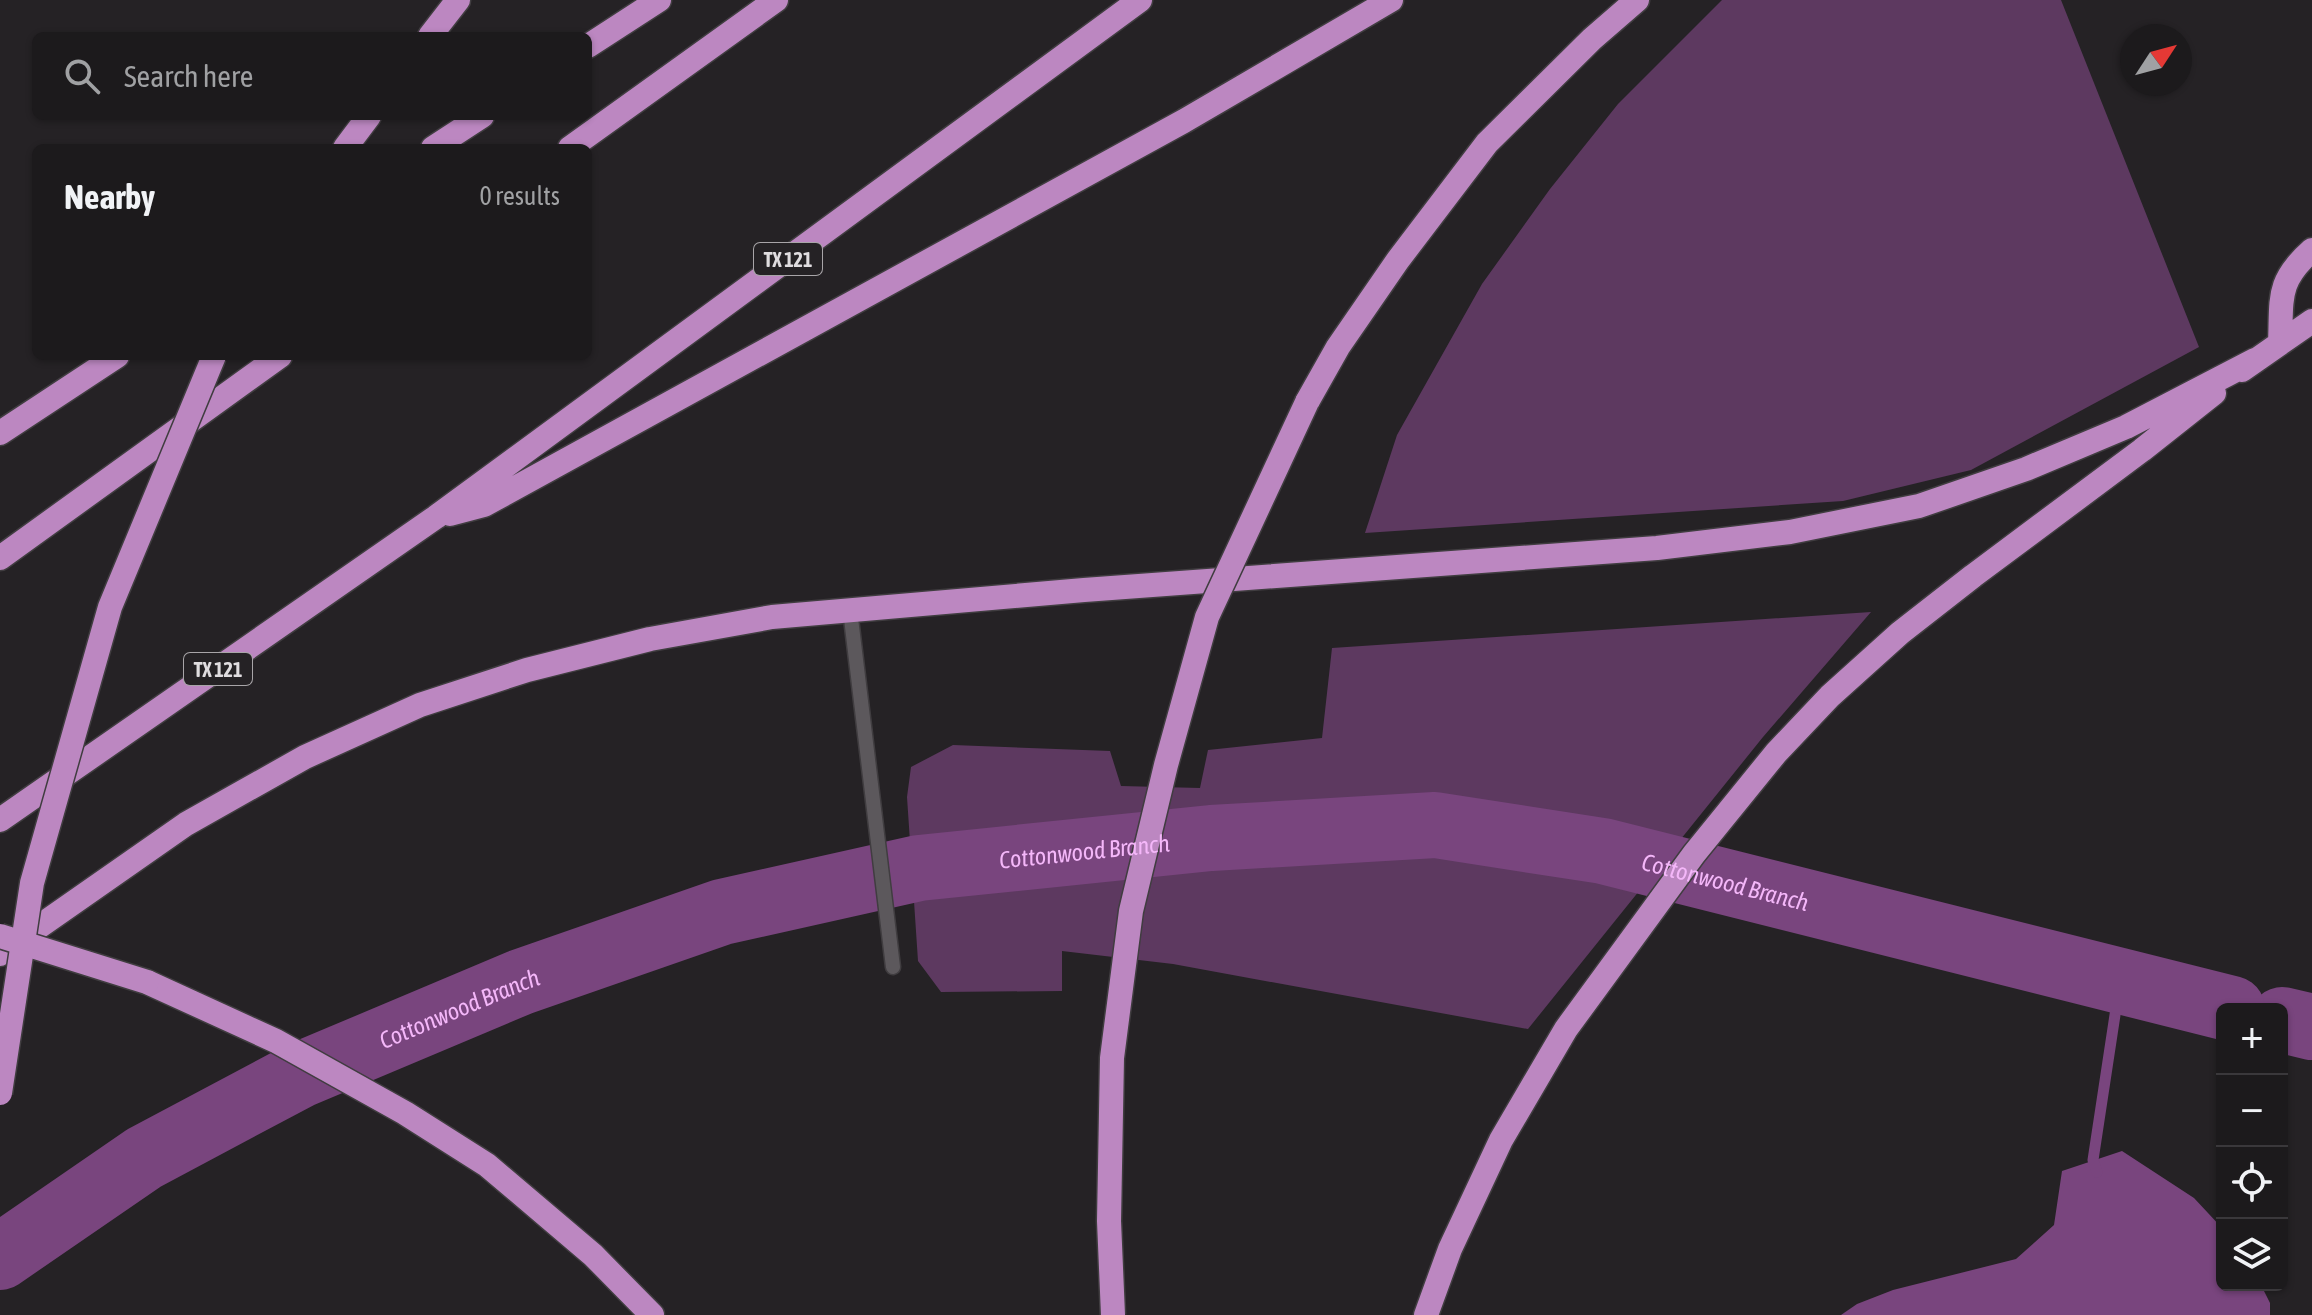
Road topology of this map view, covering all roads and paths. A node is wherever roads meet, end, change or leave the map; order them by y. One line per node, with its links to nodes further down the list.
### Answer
1 (458, 0): 7 (highway)
2 (659, 0): 8 (highway)
3 (776, 0): 13 (highway)
4 (1140, 0): 22 (highway, TX 121)
5 (1391, 0): 22 (highway)
6 (1637, 0): 33 (highway, bridge)
7 (433, 32)
8 (592, 43)
9 (366, 120): 11 (highway)
10 (476, 120): 12 (highway)
11 (348, 144)
12 (439, 144)
13 (576, 144)
14 (2312, 250): 16 (highway)
15 (2312, 321): 16 (highway)
16 (2280, 343): 20 (highway)
17 (111, 360): 21 (highway)
18 (212, 360): 31 (highway, bridge)
19 (274, 360): 23 (highway)
20 (2255, 360): 24 (highway); 34 (highway)
21 (0, 433)
22 (436, 517): 25 (highway, TX 121)
23 (0, 558)
24 (850, 610): 28 (highway); 29 (lane)
25 (0, 820)
26 (0, 936): 30 (highway, bridge)
27 (0, 946): 30 (highway, bridge)
28 (0, 954)
29 (893, 967)
30 (147, 982): 32 (highway)
31 (0, 1093)
32 (652, 1315)
33 (1113, 1315)
34 (1426, 1315)

